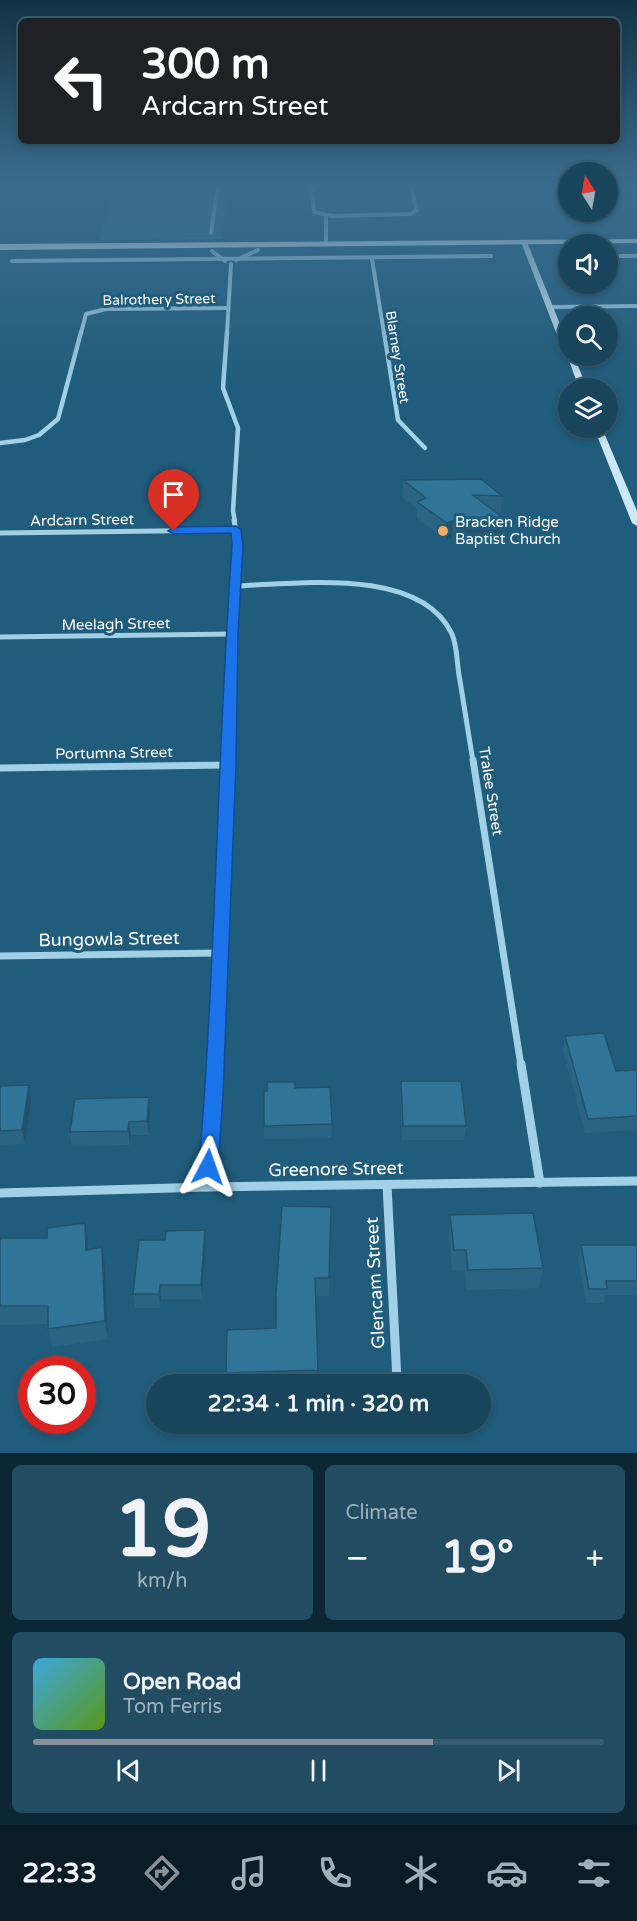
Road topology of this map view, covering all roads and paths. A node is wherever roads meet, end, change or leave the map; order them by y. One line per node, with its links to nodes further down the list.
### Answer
1 (84, 253): 5 (main road)
2 (215, 253): 11 (street)
3 (251, 253): 11 (street)
4 (528, 253): 13 (main road)
5 (0, 254)
6 (491, 256): 9 (street)
7 (618, 256): 8 (street)
8 (637, 256)
9 (372, 259): 11 (street); 18 (street, Blarney Street)
10 (12, 261): 11 (street)
11 (230, 262): 14 (street)
12 (637, 306): 13 (street)
13 (550, 307): 15 (main road)
14 (228, 308): 17 (street, Balrothery Street); 20 (street)
15 (558, 327)
16 (602, 438): 19 (main road)
17 (0, 443)
18 (425, 448)
19 (637, 523)
20 (236, 530): 21 (street, Ardcarn Street); 22 (street)
21 (0, 533)
22 (235, 586): 23 (street); 30 (street, Tralee Street)
23 (232, 634): 24 (street, Meelagh Street); 25 (street)
24 (0, 637)
25 (229, 765): 26 (street, Portumna Street); 27 (street)
26 (0, 768)
27 (219, 953): 28 (street, Bungowla Street); 32 (street)
28 (0, 956)
29 (637, 1181): 30 (street, Greenore Street)
30 (540, 1183): 31 (street, Greenore Street)
31 (387, 1185): 32 (street, Greenore Street); 34 (street, Glencam Street)
32 (207, 1187): 33 (street, Greenore Street)
33 (0, 1193)
34 (397, 1374)

